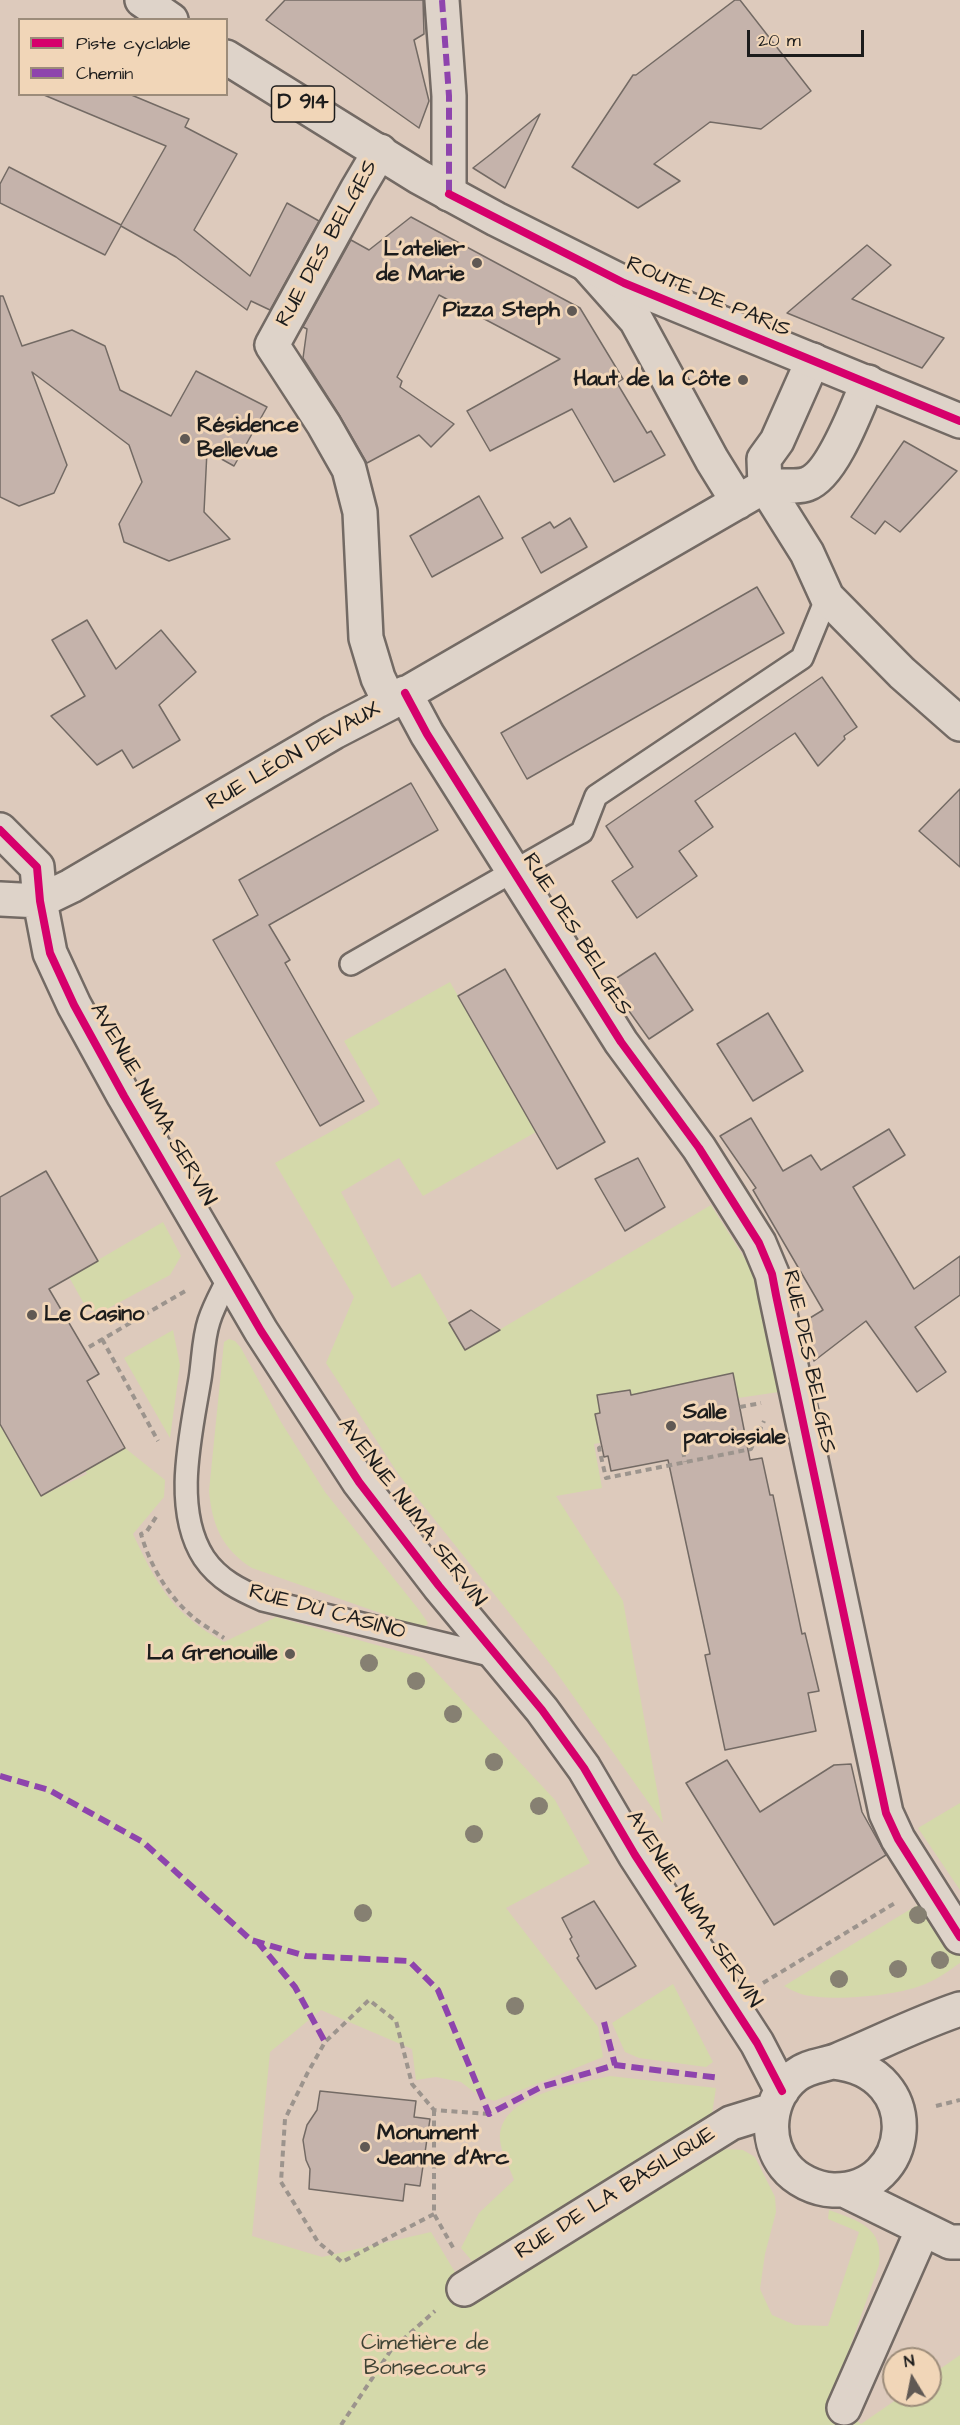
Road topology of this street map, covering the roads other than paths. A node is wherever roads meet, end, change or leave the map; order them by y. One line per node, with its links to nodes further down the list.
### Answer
1 (141, 0): 3 (street)
2 (442, 0): 6 (street)
3 (168, 18)
4 (228, 58): 5 (street, ROUTE DE PARIS / D 914)
5 (380, 151): 6 (street, ROUTE DE PARIS / D 914); 13 (street, RUE DES BELGES)
6 (449, 194): 7 (street, ROUTE DE PARIS / D 914)
7 (588, 265): 8 (street, ROUTE DE PARIS / D 914); 11 (street, ROUTE DE PARIS)
8 (813, 360): 9 (street, ROUTE DE PARIS / D 914); 11 (street)
9 (867, 382): 10 (street, ROUTE DE PARIS / D 914); 11 (street, RUE LÉON DEVAUX)
10 (960, 421)
11 (751, 494): 12 (street, ROUTE DE PARIS); 13 (street, RUE LÉON DEVAUX)
12 (827, 597): 14 (street); 16 (lane)
13 (397, 698): 16 (street, RUE DES BELGES); 18 (street, RUE LÉON DEVAUX)
14 (960, 724)
15 (0, 830): 18 (street, AVENUE NUMA SERVIN)
16 (514, 872): 19 (lane); 22 (street, RUE DES BELGES)
17 (0, 899): 18 (street)
18 (40, 901): 20 (street, AVENUE NUMA SERVIN)
19 (351, 964)
20 (230, 1275): 21 (street, AVENUE NUMA SERVIN); 21 (lane, RUE DU CASINO)
21 (500, 1658): 25 (street, AVENUE NUMA SERVIN)
22 (960, 1937)
23 (960, 2009): 24 (street, RUE DE LA BASILIQUE)
24 (834, 2062): 25 (street, RUE DE LA BASILIQUE); 26 (street, RUE DE LA BASILIQUE)
25 (777, 2100): 26 (street, RUE DE LA BASILIQUE); 29 (street, RUE DE LA BASILIQUE)
26 (844, 2190): 27 (street)
27 (923, 2229): 28 (street); 30 (street)
28 (960, 2242)
29 (464, 2289)
30 (844, 2408)

